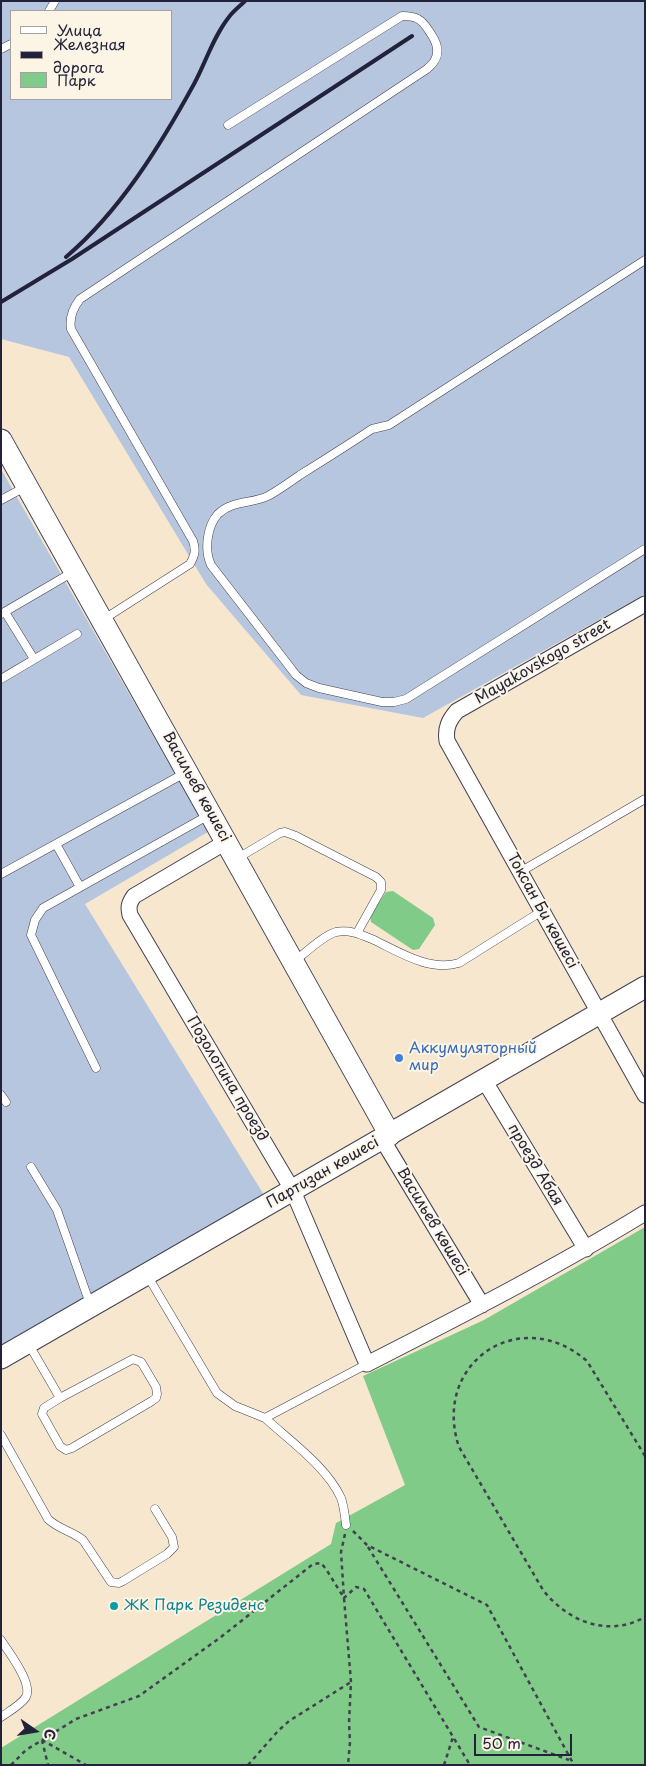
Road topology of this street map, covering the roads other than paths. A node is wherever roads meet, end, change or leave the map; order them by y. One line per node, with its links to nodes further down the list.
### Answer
1 (228, 125): 10 (lane)
2 (645, 260): 6 (lane)
3 (1, 440): 4 (street, Васильев көшесі)
4 (27, 486): 5 (lane); 7 (street, Васильев көшесі)
5 (1, 500)
6 (645, 549)
7 (75, 571): 9 (lane); 10 (street, Васильев көшесі)
8 (645, 604): 14 (street, Mayakovskogo street)
9 (3, 613): 12 (lane)
10 (102, 620): 15 (street, Васильев көшесі)
11 (77, 634): 12 (lane)
12 (34, 660): 13 (lane)
13 (1, 679)
14 (447, 725): 20 (street, Токсан Би көшесі)
15 (187, 772): 17 (street, Васильев көшесі); 18 (lane)
16 (645, 799): 20 (lane)
17 (211, 814): 19 (street, Васильев көшесі); 22 (lane)
18 (56, 844): 21 (lane); 22 (lane)
19 (231, 851): 24 (lane); 25 (street, Васильев көшесі); 33 (street, Позолотина проезд)
20 (520, 872): 23 (street, Токсан Би көшесі)
21 (1, 874)
22 (80, 887): 28 (lane)
23 (542, 911): 24 (lane); 27 (street, Токсан Би көшесі)
24 (357, 933): 25 (lane)
25 (292, 962): 31 (street, Васильев көшесі)
26 (645, 987): 27 (street, Партизан көшесі)
27 (599, 1014): 29 (street, Партизан көшесі); 30 (street, Токсан Би көшесі)
28 (96, 1068)
29 (484, 1080): 31 (street, Партизан көшесі); 35 (street, проезд Абая)
30 (645, 1095)
31 (386, 1137): 33 (street, Партизан көшесі); 38 (street, Васильев көшесі)
32 (31, 1167): 37 (lane)
33 (293, 1191): 36 (street, Партизан көшесі); 41 (street, Позолотина проезд)
34 (645, 1213): 35 (street)
35 (586, 1249): 38 (street)
36 (147, 1274): 37 (street, Партизан көшесі); 43 (lane)
37 (91, 1306): 39 (street, Партизан көшесі)
38 (482, 1306): 41 (street)
39 (28, 1343): 40 (street, Партизан көшесі); 42 (lane)
40 (1, 1358)
41 (367, 1364): 43 (lane)
42 (60, 1398): 42 (lane)
43 (265, 1418): 46 (lane)
44 (1, 1435): 45 (lane)
45 (155, 1509)
46 (346, 1525)
47 (1, 1640): 48 (lane)
48 (1, 1717)

